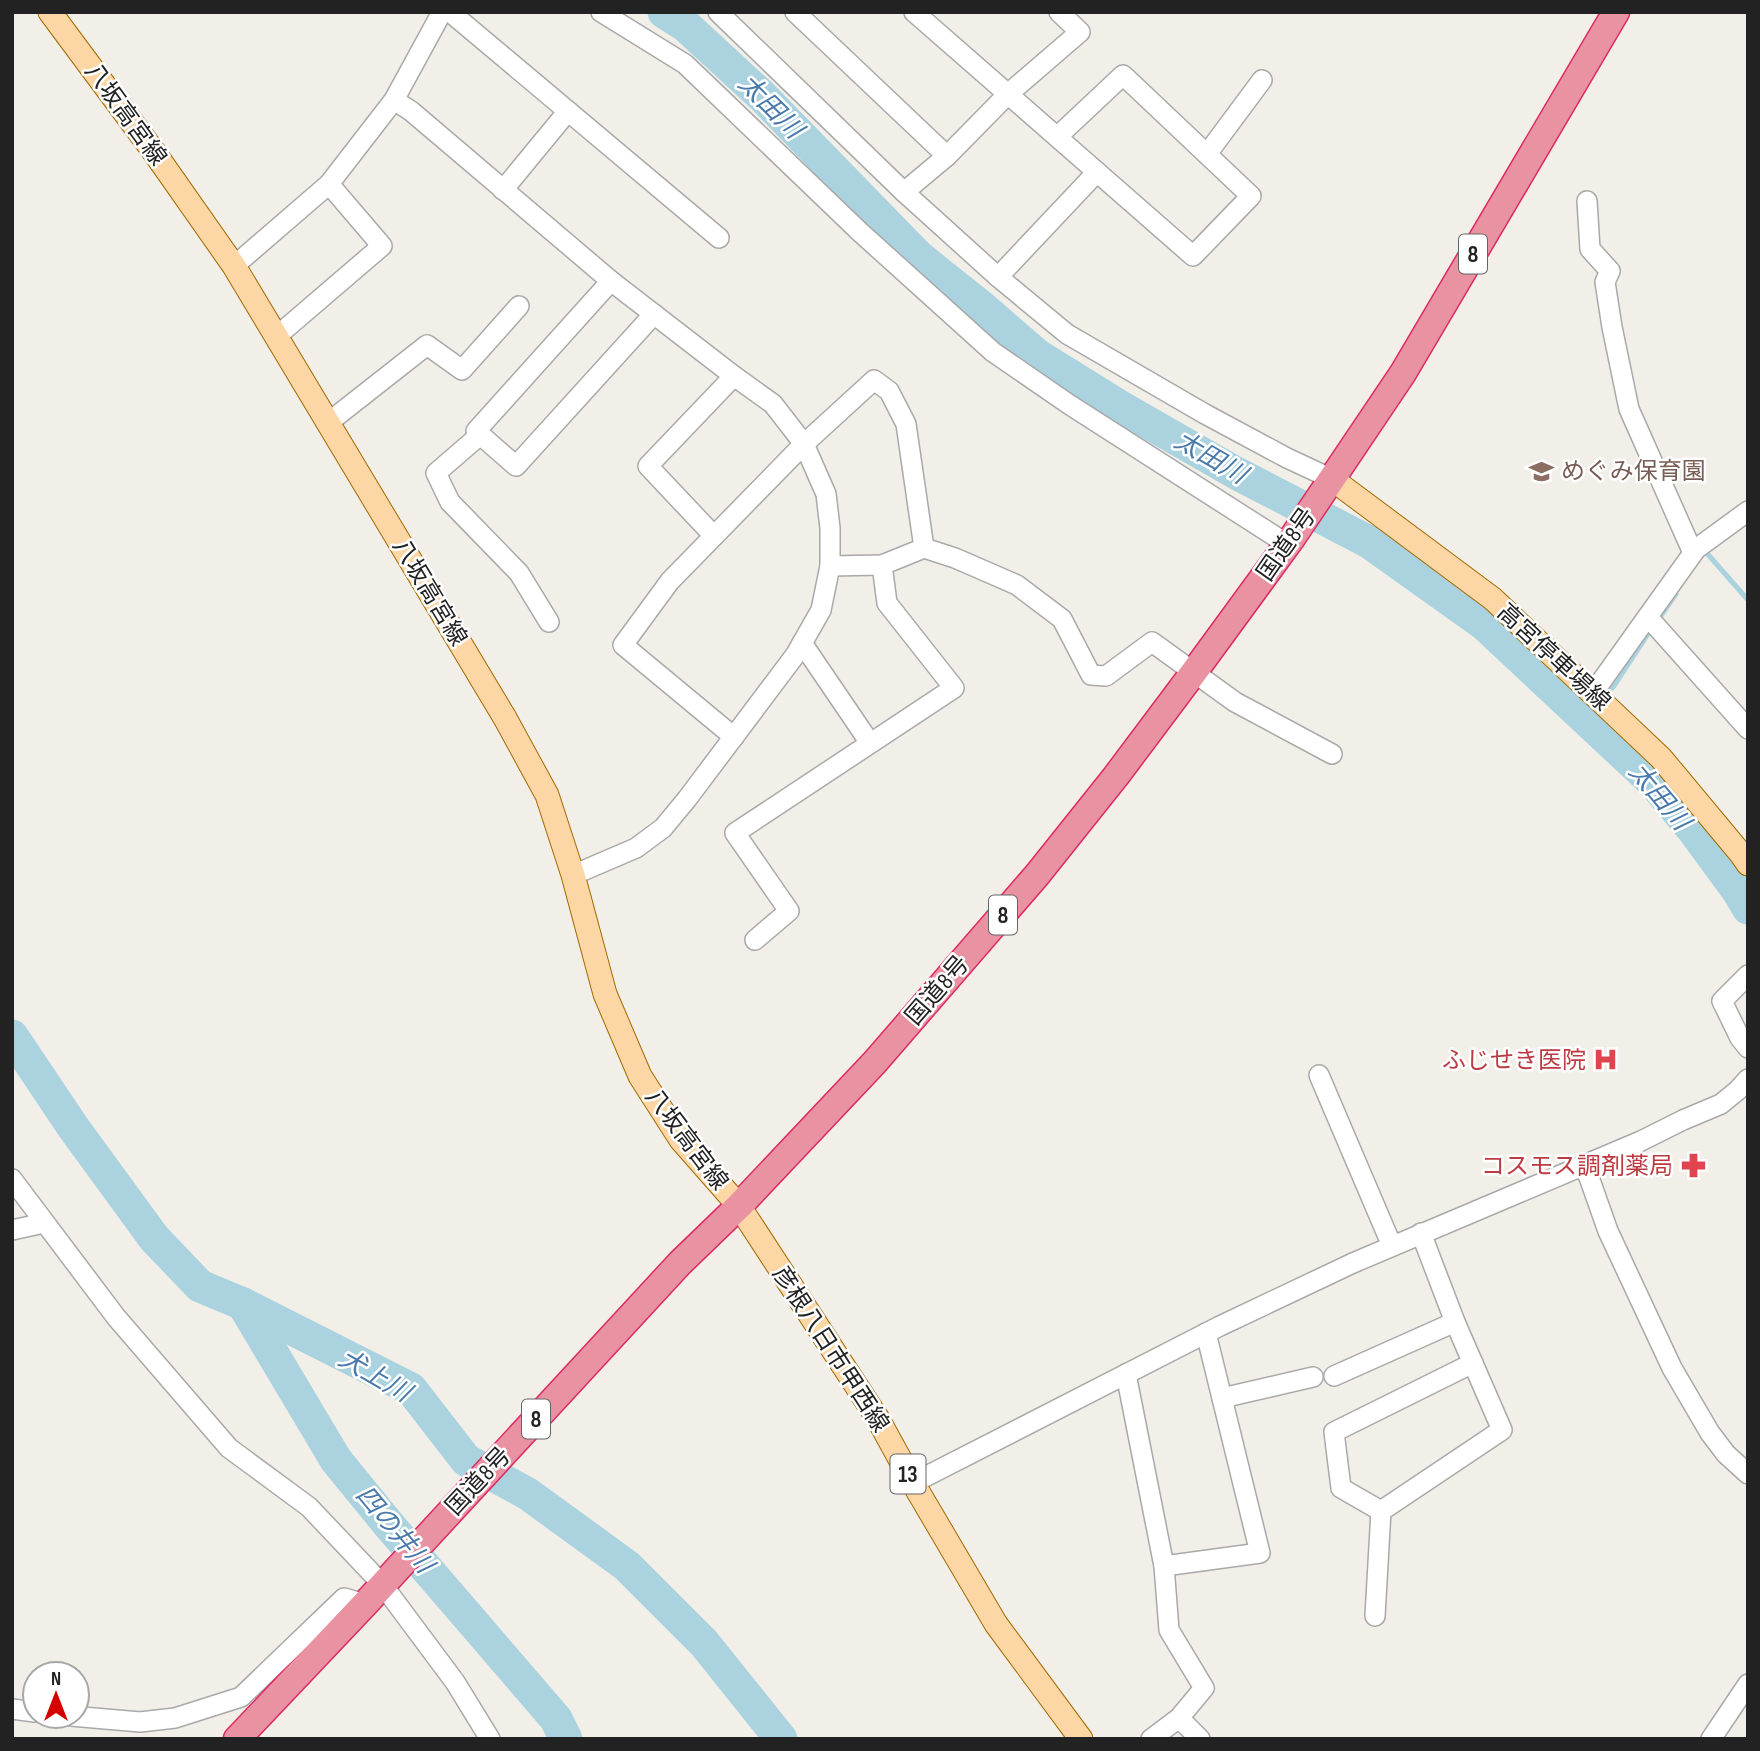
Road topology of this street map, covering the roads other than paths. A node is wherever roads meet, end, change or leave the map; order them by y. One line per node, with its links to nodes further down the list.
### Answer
1 (50, 12): 23 (main road, 八坂高宮線)
2 (442, 12): 12 (street)
3 (450, 12): 13 (street)
4 (601, 12): 36 (street)
5 (718, 12): 20 (street)
6 (795, 12): 16 (street)
7 (914, 12): 11 (street)
8 (1059, 12): 11 (street)
9 (1616, 12): 33 (highway, 国道8号 / 8)
10 (1262, 80): 15 (street)
11 (1008, 94): 14 (street); 16 (street)
12 (394, 100): 18 (street); 19 (street)
13 (568, 111): 19 (street); 22 (street)
14 (1057, 137): 15 (street); 17 (street)
15 (1207, 154): 17 (street)
16 (947, 156): 20 (street)
17 (1097, 172): 24 (street)
18 (328, 184): 23 (street); 28 (street)
19 (503, 190): 25 (street)
20 (904, 192): 24 (street)
21 (1587, 201): 38 (street)
22 (719, 237)
23 (234, 266): 28 (main road, 八坂高宮線)
24 (998, 277): 33 (street)
25 (611, 281): 27 (street); 31 (street)
26 (519, 306): 30 (street)
27 (654, 314): 29 (street); 31 (street)
28 (277, 336): 30 (main road, 八坂高宮線)
29 (733, 376): 32 (street); 35 (street)
30 (329, 422): 51 (main road, 八坂高宮線)
31 (480, 435): 42 (street)
32 (804, 444): 35 (street); 37 (street); 40 (street)
33 (1327, 485): 36 (highway, 国道8号 / 8); 45 (main road, 高宮停車場線)
34 (1748, 511): 38 (street)
35 (714, 536): 47 (street)
36 (1290, 541): 44 (highway, 国道8号 / 8)
37 (924, 548): 39 (street); 44 (street)
38 (1693, 553): 41 (street)
39 (882, 565): 40 (street); 48 (street)
40 (830, 566): 43 (street)
41 (1648, 617): 45 (street); 46 (street)
42 (549, 622)
43 (802, 643): 47 (street); 48 (street)
44 (1194, 672): 49 (street); 59 (highway, 国道8号 / 8)
45 (1593, 693): 50 (main road, 高宮停車場線)
46 (1748, 729)
47 (734, 737): 51 (street)
48 (870, 743): 52 (street)
49 (1332, 754)
50 (1746, 855)
51 (573, 875): 59 (main road, 八坂高宮線)
52 (755, 940)
53 (1748, 975): 54 (street)
54 (1748, 1048)
55 (1319, 1075): 63 (street)
56 (1748, 1079): 57 (street)
57 (1585, 1166): 62 (street); 71 (street)
58 (12, 1179): 60 (street)
59 (739, 1206): 72 (main road, 彦根八日市甲西線 / 13); 75 (highway, 国道8号 / 8)
60 (44, 1223): 61 (street); 75 (street)
61 (12, 1230)
62 (1421, 1233): 63 (street); 64 (street)
63 (1392, 1246): 65 (street)
64 (1455, 1322): 66 (street); 68 (street)
65 (1206, 1333): 67 (street); 70 (street)
66 (1473, 1363): 73 (street); 73 (street)
67 (1126, 1374): 72 (street); 74 (street)
68 (1334, 1376)
69 (1313, 1377): 70 (street)
70 (1222, 1398): 74 (street)
71 (1748, 1474)
72 (913, 1483): 82 (main road, 彦根八日市甲西線 / 13)
73 (1381, 1511): 76 (street)
74 (1164, 1566): 79 (street)
75 (380, 1587): 78 (street); 80 (highway, 国道8号 / 8); 81 (street)
76 (1375, 1616)
77 (1748, 1684): 85 (street)
78 (91, 1718)
79 (1179, 1718): 83 (street); 84 (street)
80 (237, 1739)
81 (490, 1739)
82 (1082, 1739)
83 (1151, 1739)
84 (1200, 1739)
85 (1712, 1739)

